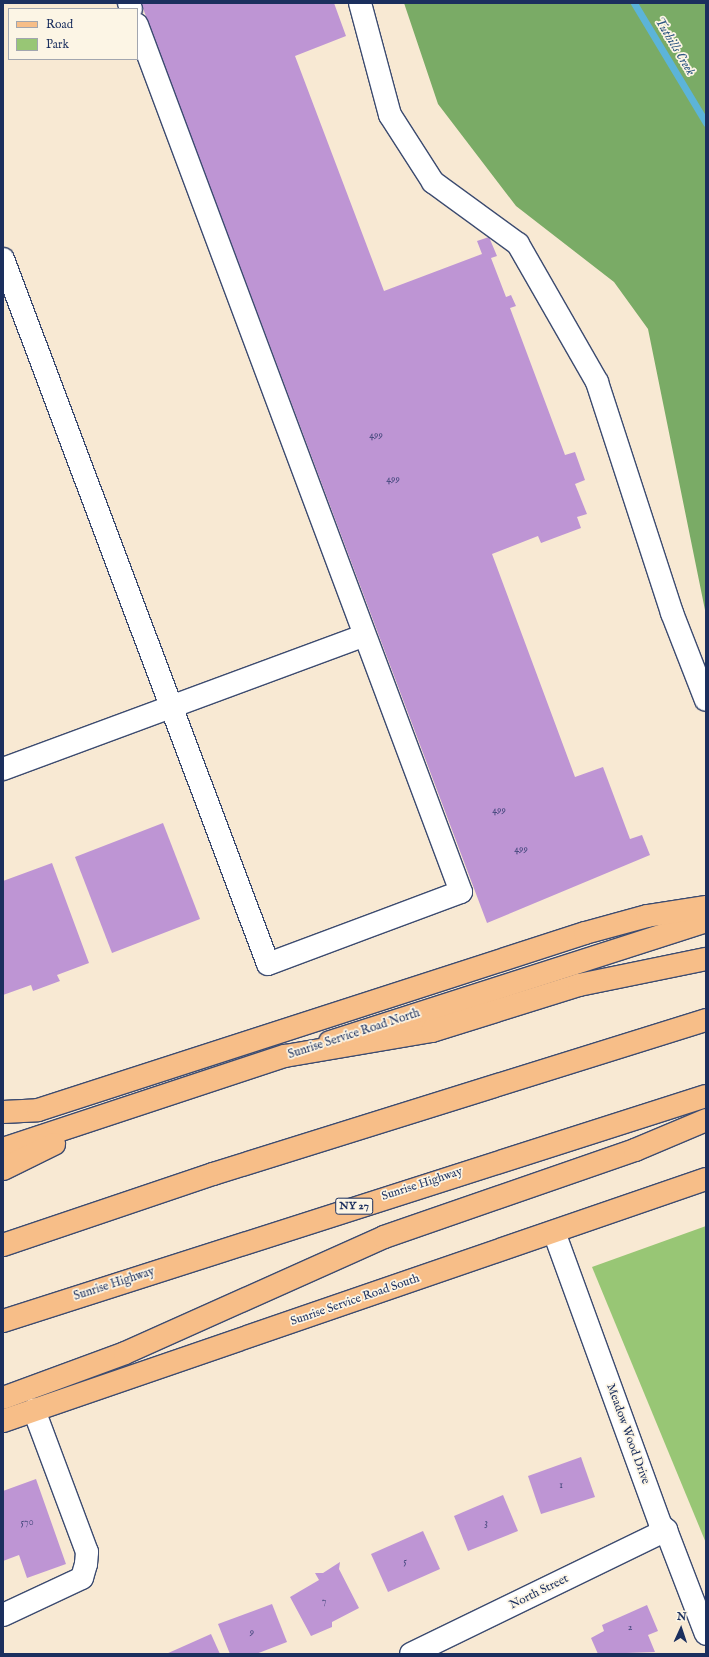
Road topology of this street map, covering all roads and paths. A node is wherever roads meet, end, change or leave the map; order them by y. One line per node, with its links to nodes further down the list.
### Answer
1 (360, 3): 5 (street)
2 (138, 28): 4 (street)
3 (3, 259): 6 (street)
4 (363, 636): 6 (street); 6 (street)
5 (706, 700)
6 (172, 707): 7 (street)
7 (3, 769)
8 (706, 907): 15 (main road)
9 (706, 921): 12 (main road, Sunrise Service Road North)
10 (706, 959): 12 (main road)
11 (706, 1020): 21 (main road)
12 (285, 1056): 14 (main road, Sunrise Service Road North)
13 (706, 1096): 22 (main road, Sunrise Highway / NY 27)
14 (140, 1103): 17 (main road, Sunrise Service Road North); 18 (main road)
15 (3, 1112)
16 (706, 1120): 23 (main road)
17 (3, 1149)
18 (3, 1169)
19 (706, 1179): 20 (main road, Sunrise Service Road South)
20 (554, 1232): 24 (main road, Sunrise Service Road South); 26 (street, Meadow Wood Drive)
21 (3, 1245)
22 (3, 1322)
23 (3, 1398)
24 (34, 1410): 25 (main road, Sunrise Service Road South); 27 (street)
25 (3, 1421)
26 (666, 1530): 28 (street, Meadow Wood Drive); 29 (street, North Street)
27 (3, 1615)
28 (706, 1634)
29 (412, 1654)

